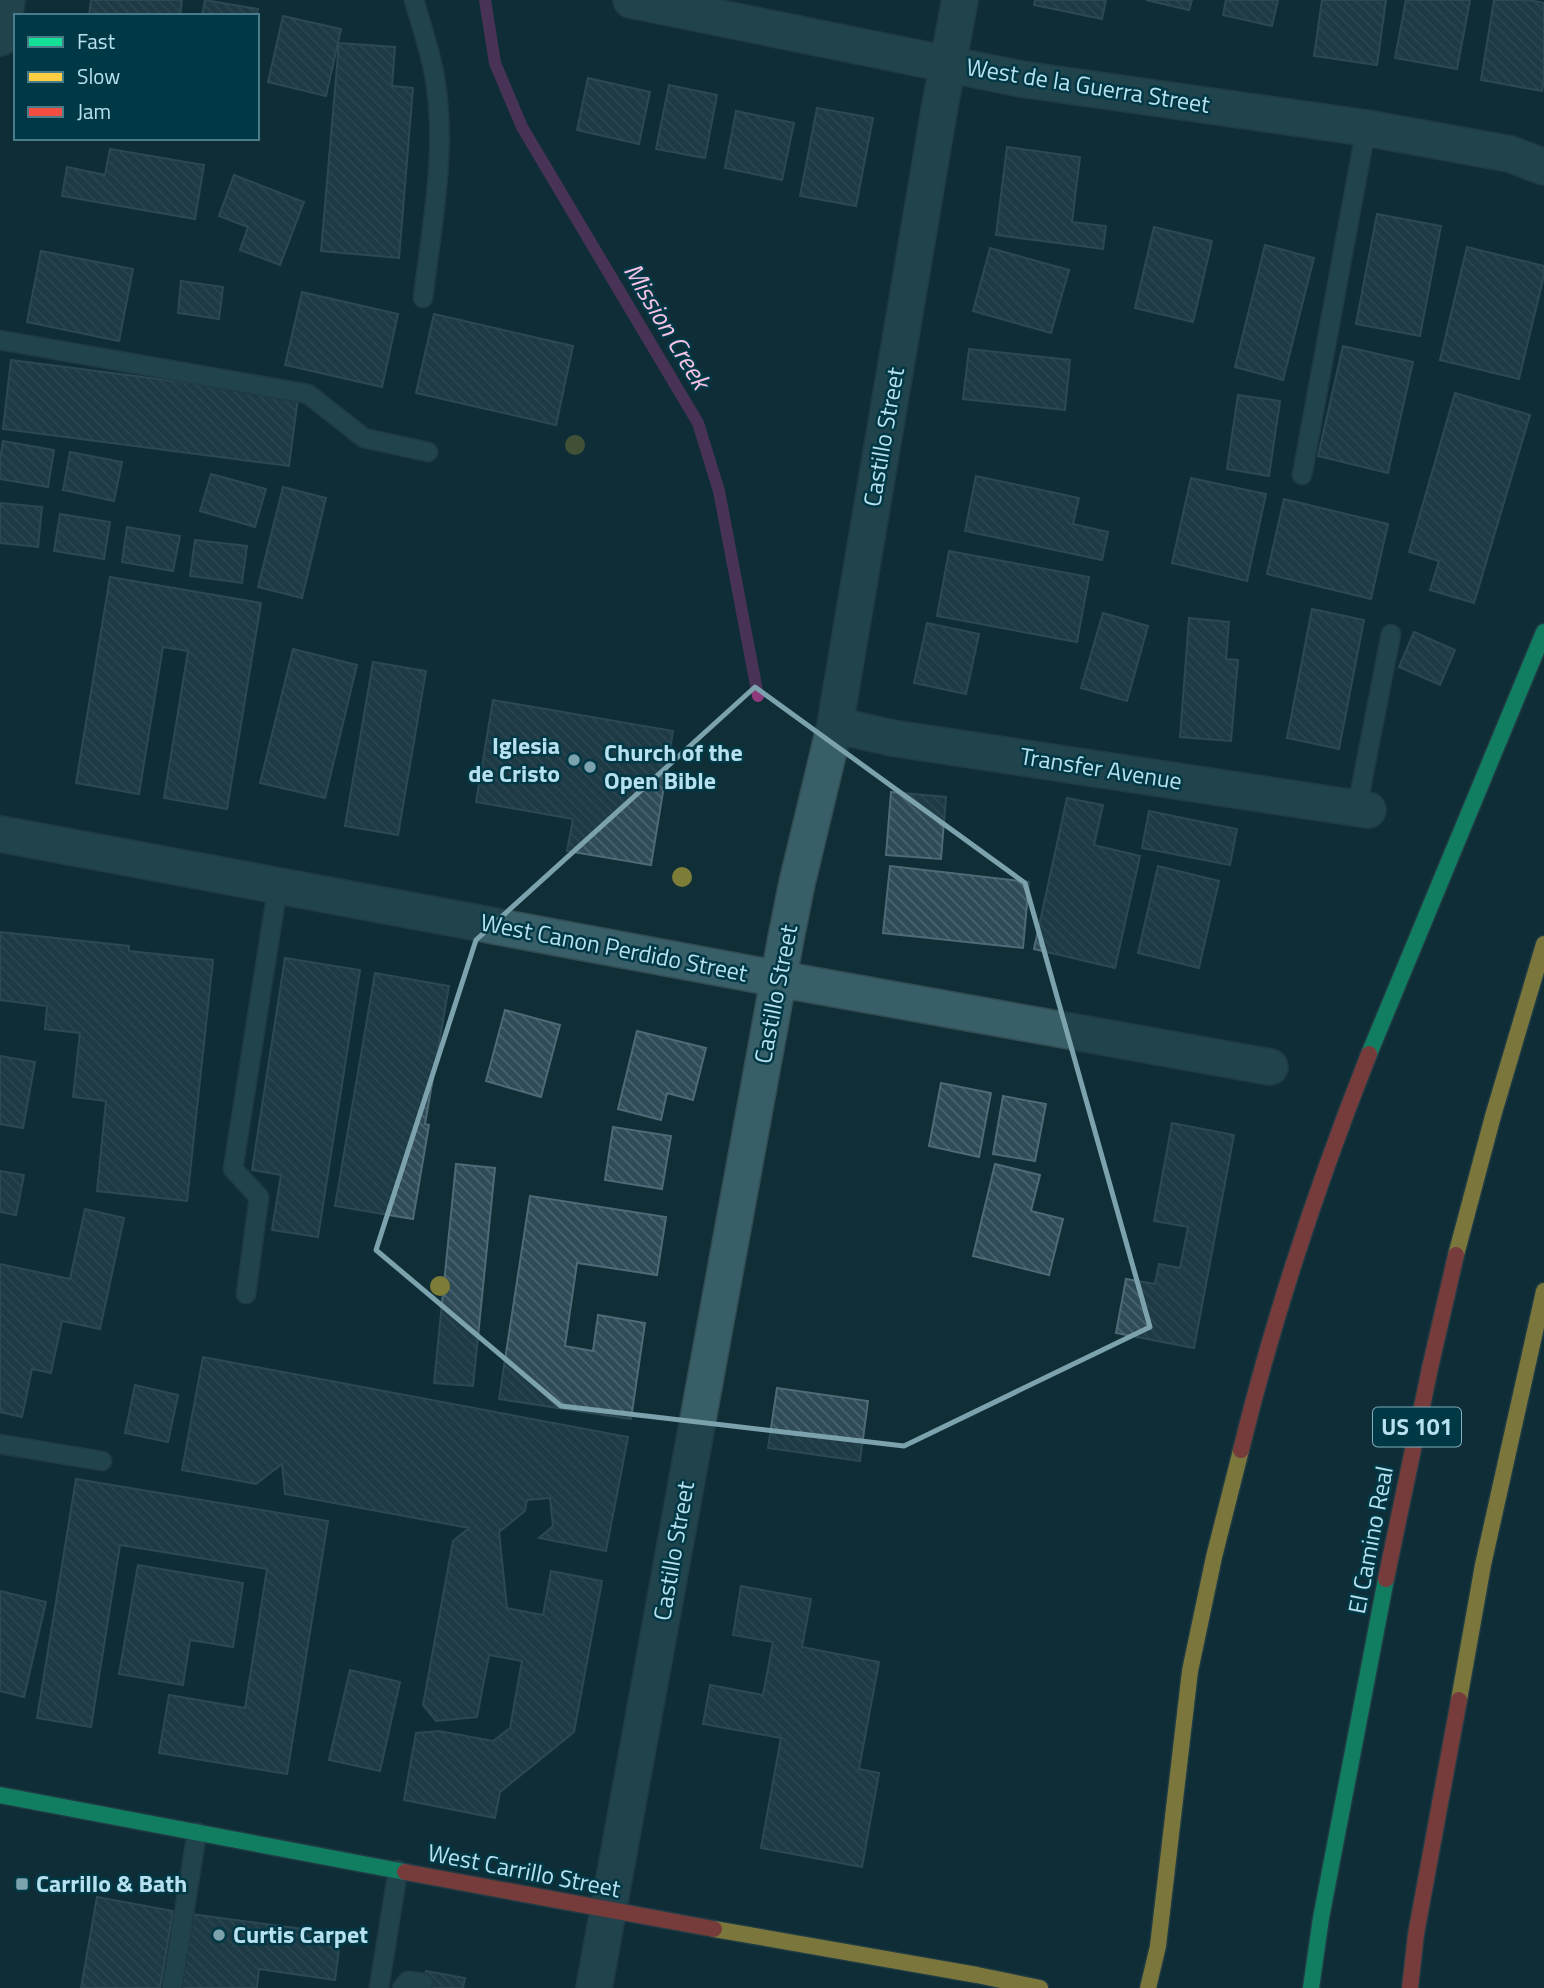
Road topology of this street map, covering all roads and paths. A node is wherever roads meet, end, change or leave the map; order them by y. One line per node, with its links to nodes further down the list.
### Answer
1 (7, 0): 5 (street)
2 (414, 0): 9 (lane)
3 (631, 0): 6 (street, West de la Guerra Street)
4 (960, 0): 6 (street, Castillo Street)
5 (0, 38)
6 (948, 63): 7 (street, West de la Guerra Street); 15 (street, Castillo Street)
7 (1366, 128): 8 (street, West de la Guerra Street); 12 (lane)
8 (1544, 167)
9 (423, 298)
10 (0, 340): 11 (lane)
11 (428, 452)
12 (1302, 475)
13 (1544, 632): 36 (main road)
14 (1391, 634): 16 (lane)
15 (835, 725): 16 (street, Transfer Avenue); 20 (street, Castillo Street)
16 (1362, 809)
17 (0, 834): 18 (street, West Canon Perdido Street)
18 (278, 885): 20 (street, West Canon Perdido Street); 23 (lane)
19 (1544, 944): 37 (main road, El Camino Real / US 101)
20 (779, 979): 21 (street, West Canon Perdido Street); 29 (street, Castillo Street)
21 (1270, 1067)
22 (1544, 1291): 38 (main road)
23 (246, 1294)
24 (0, 1444): 25 (lane)
25 (102, 1461)
26 (0, 1795): 27 (main road, West Carrillo Street)
27 (197, 1832): 28 (main road, West Carrillo Street); 31 (lane)
28 (398, 1870): 29 (main road, West Carrillo Street); 32 (lane)
29 (608, 1910): 34 (street, Castillo Street); 35 (main road, West Carrillo Street)
30 (423, 1983): 33 (lane)
31 (172, 1988)
32 (379, 1988)
33 (402, 1988)
34 (594, 1988)
35 (1040, 1988)
36 (1148, 1988)
37 (1311, 1988)
38 (1410, 1988)

